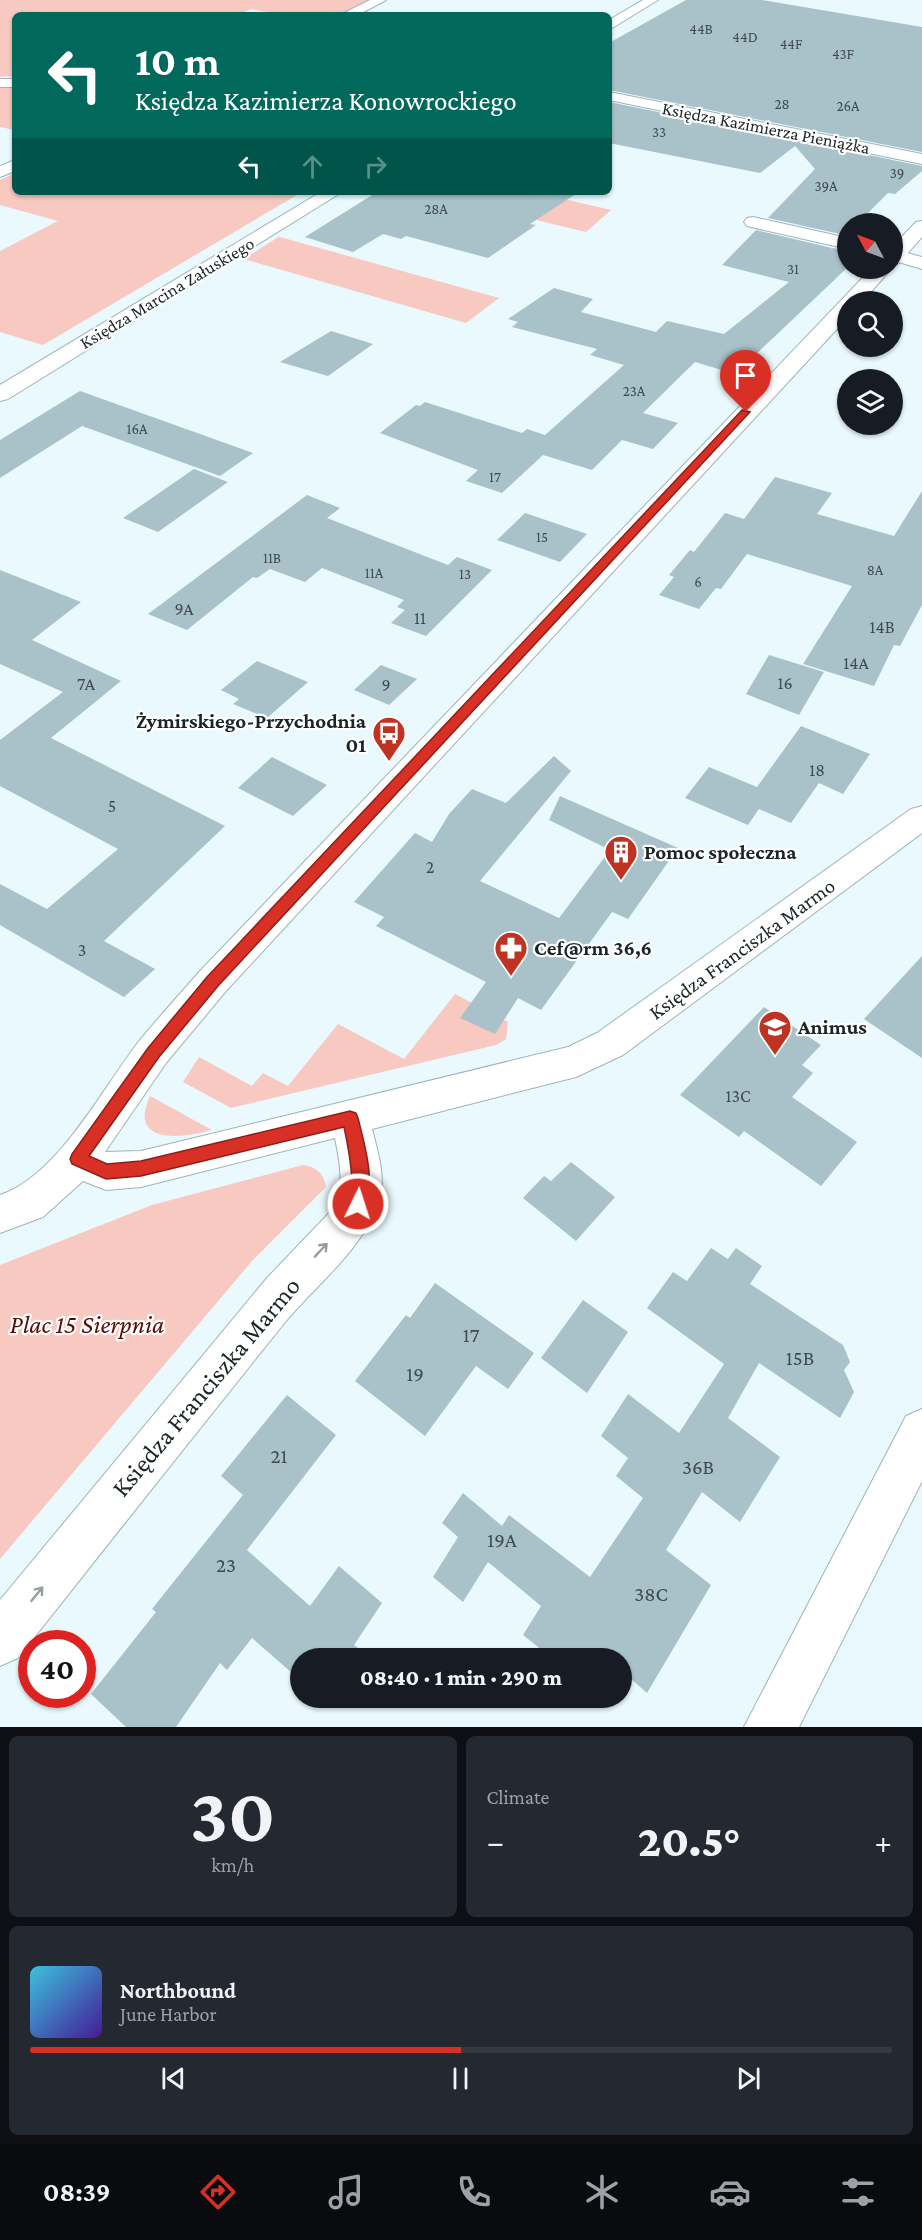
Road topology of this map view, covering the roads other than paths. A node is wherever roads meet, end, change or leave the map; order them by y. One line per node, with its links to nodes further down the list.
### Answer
1 (380, 0): 3 (street)
2 (652, 0): 4 (street)
3 (354, 12)
4 (612, 24)
5 (612, 97): 6 (street, Księdza Kazimierza Pieniążka)
6 (922, 159)
7 (328, 195): 17 (street, Księdza Marcina Załuskiego)
8 (753, 222): 10 (street)
9 (922, 226): 11 (street)
10 (837, 241)
11 (903, 246)
12 (903, 261): 13 (street)
13 (922, 263)
14 (872, 279): 15 (street)
15 (861, 291)
16 (837, 317): 20 (street)
17 (4, 388)
18 (922, 817): 19 (street, Księdza Franciszka Marmo)
19 (350, 1118): 20 (street, Księdza Franciszka Marmo); 23 (street, Księdza Franciszka Marmo, one-way to 19)
20 (78, 1159): 21 (street)
21 (0, 1214)
22 (922, 1432): 24 (street)
23 (0, 1640)
24 (771, 1727)

